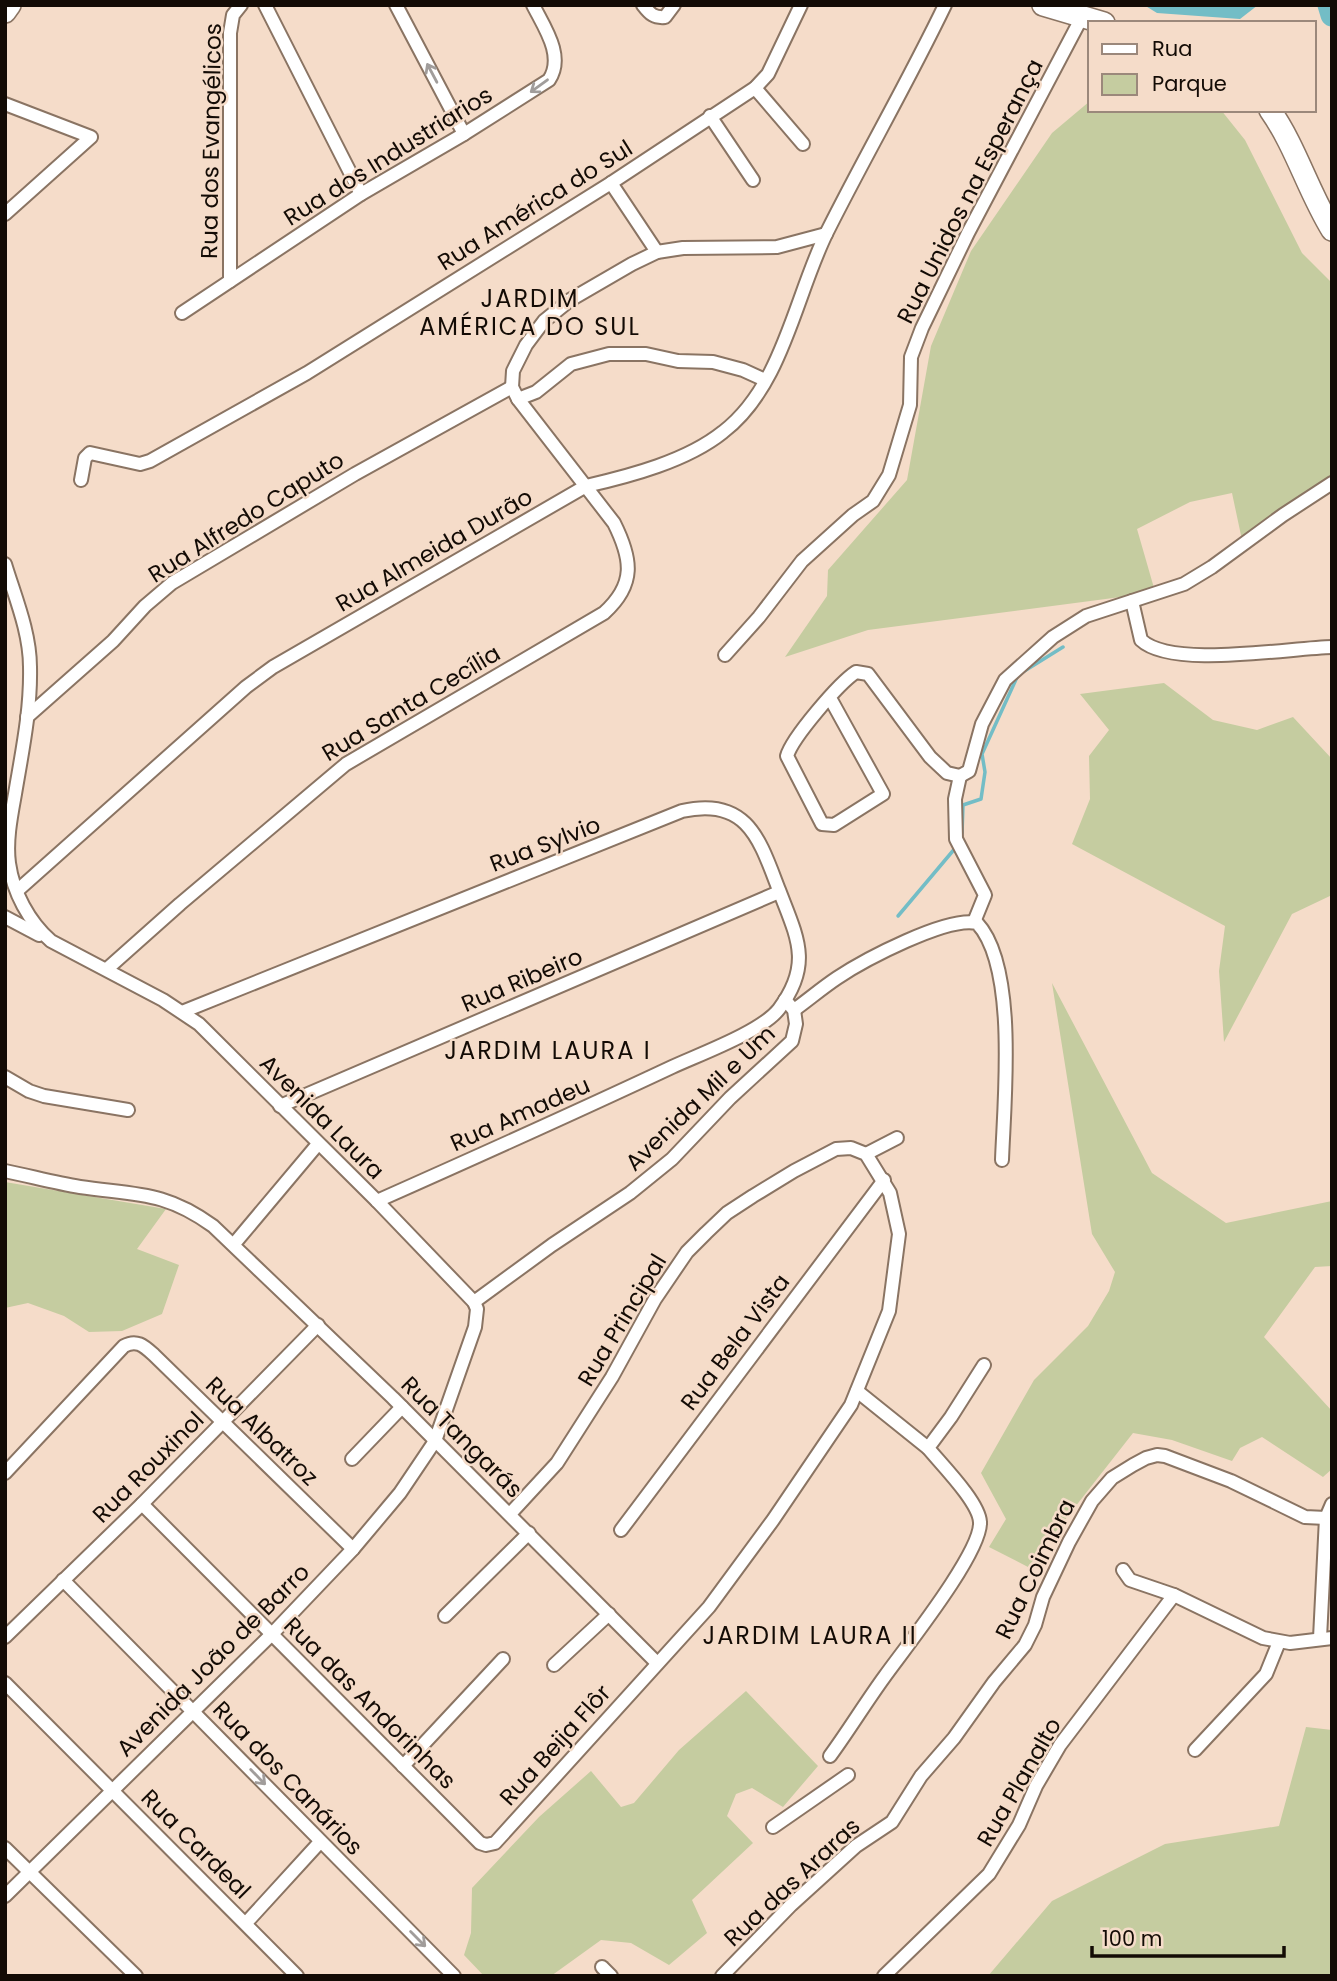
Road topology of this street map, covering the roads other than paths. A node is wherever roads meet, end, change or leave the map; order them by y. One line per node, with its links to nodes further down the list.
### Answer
1 (10, 5): 11 (main road)
2 (241, 5): 27 (street, Rua dos Evangélicos)
3 (265, 5): 22 (street)
4 (396, 5): 18 (street, one-way to 4)
5 (533, 5): 18 (street, Rua dos Industriarios, one-way to 18)
6 (643, 5): 7 (street)
7 (674, 5)
8 (801, 5): 14 (street, Rua América do Sul)
9 (945, 5): 25 (street, Rua Almeida Durão)
10 (1043, 5): 12 (main road)
11 (5, 12)
12 (1082, 18): 13 (main road); 37 (street, Rua Unidos na Esperança)
13 (1095, 21)
14 (755, 88): 17 (street, Rua América do Sul); 19 (street)
15 (5, 104): 23 (street)
16 (1271, 112): 24 (main road)
17 (710, 116): 20 (street); 21 (street, Rua América do Sul)
18 (464, 134): 22 (street, Rua dos Industriarios)
19 (803, 144)
20 (753, 180)
21 (611, 183): 26 (street); 31 (street, Rua América do Sul)
22 (361, 194): 27 (street, Rua dos Industriarios)
23 (5, 214)
24 (1332, 230)
25 (826, 234): 26 (street); 29 (street, Rua Almeida Durão)
26 (657, 252): 30 (street)
27 (230, 281): 28 (street, Rua dos Industriarios)
28 (182, 313)
29 (765, 380): 30 (street, Rua Alfredo Caputo); 33 (street, Rua Almeida Durão)
30 (515, 393): 33 (street, Rua Santa Cecília); 39 (street, Rua Alfredo Caputo)
31 (81, 480)
32 (1332, 483): 35 (street)
33 (586, 486): 42 (street, Rua Almeida Durão); 47 (street, Rua Santa Cecília)
34 (5, 564): 39 (street)
35 (1132, 601): 36 (street); 40 (street)
36 (1332, 647)
37 (725, 655)
38 (830, 698): 38 (street); 40 (street)
39 (27, 717): 41 (street)
40 (960, 776): 45 (street)
41 (7, 865): 42 (street, Avenida Laura)
42 (18, 890): 46 (street, Avenida Laura)
43 (779, 892): 48 (street, Rua Sylvio); 49 (street, Rua Sylvio); 51 (street, Rua Ribeiro)
44 (5, 917): 46 (street)
45 (975, 923): 48 (street, Avenida Mil e Um); 56 (street)
46 (51, 941): 47 (street, Avenida Laura)
47 (107, 969): 49 (street, Avenida Laura)
48 (789, 1005): 59 (street, Rua Amadeu); 61 (street, Avenida Mil e Um)
49 (182, 1012): 51 (street, Avenida Laura)
50 (5, 1077): 52 (street)
51 (280, 1106): 54 (street, Avenida Laura)
52 (128, 1110)
53 (897, 1138): 55 (street)
54 (318, 1144): 59 (street, Avenida Laura); 60 (street)
55 (866, 1154): 58 (street); 73 (street, Rua Principal)
56 (1002, 1160)
57 (5, 1171): 60 (street, Rua Tangarás)
58 (884, 1180): 64 (street, Rua Beija Flôr); 75 (street, Rua Bela Vista)
59 (377, 1201): 61 (street, Avenida Laura)
60 (234, 1244): 62 (street, Rua Tangarás)
61 (474, 1302): 67 (street)
62 (318, 1325): 65 (street, Rua Tangarás); 66 (street, Rua Rouxinol)
63 (984, 1365): 68 (street)
64 (857, 1391): 68 (street); 88 (street, Rua Beija Flôr)
65 (402, 1407): 67 (street, Rua Tangarás); 69 (street)
66 (223, 1422): 70 (street, Rua Albatroz); 71 (street, Rua Rouxinol); 77 (street, Rua Albatroz)
67 (435, 1441): 73 (street, Rua Tangarás); 77 (street, Avenida João de Barro)
68 (928, 1448): 93 (street)
69 (352, 1459)
70 (5, 1473)
71 (142, 1504): 79 (street, Rua Rouxinol); 83 (street, Rua das Andorinhas)
72 (1332, 1504): 74 (street)
73 (510, 1514): 76 (street, Rua Tangarás)
74 (1326, 1518): 85 (street); 97 (street, Rua Coimbra)
75 (621, 1530)
76 (529, 1533): 81 (street, Rua Tangarás); 82 (street)
77 (353, 1549): 83 (street, Avenida João de Barro)
78 (1123, 1570): 80 (street)
79 (63, 1580): 84 (street, Rua Rouxinol); 91 (street, Rua dos Canários)
80 (1174, 1595): 86 (street); 109 (street, Rua Planalto)
81 (608, 1614): 88 (street, Rua Tangarás); 89 (street)
82 (445, 1616)
83 (272, 1634): 91 (street, Avenida João de Barro); 94 (street, Rua das Andorinhas)
84 (5, 1637)
85 (1326, 1638): 86 (street)
86 (1279, 1642): 92 (street)
87 (503, 1660): 94 (street)
88 (657, 1663): 100 (street, Rua Beija Flôr)
89 (554, 1665)
90 (5, 1683): 96 (street, Rua Cardeal)
91 (193, 1711): 96 (street, Avenida João de Barro); 99 (street, Rua dos Canários, one-way to 99)
92 (1195, 1750)
93 (830, 1756)
94 (403, 1766): 100 (street, Rua das Andorinhas)
95 (848, 1775): 98 (street)
96 (111, 1790): 102 (street, Avenida João de Barro); 104 (street, Rua Cardeal)
97 (892, 1822): 108 (street, Rua das Araras)
98 (773, 1827)
99 (320, 1842): 104 (street); 107 (street, Rua dos Canários, one-way to 107)
100 (480, 1843)
101 (5, 1848): 102 (street)
102 (31, 1871): 103 (street, Avenida João de Barro); 105 (street)
103 (5, 1896)
104 (246, 1923): 106 (street, Rua Cardeal)
105 (136, 1976)
106 (297, 1976)
107 (454, 1976)
108 (722, 1976)
109 (884, 1976)

